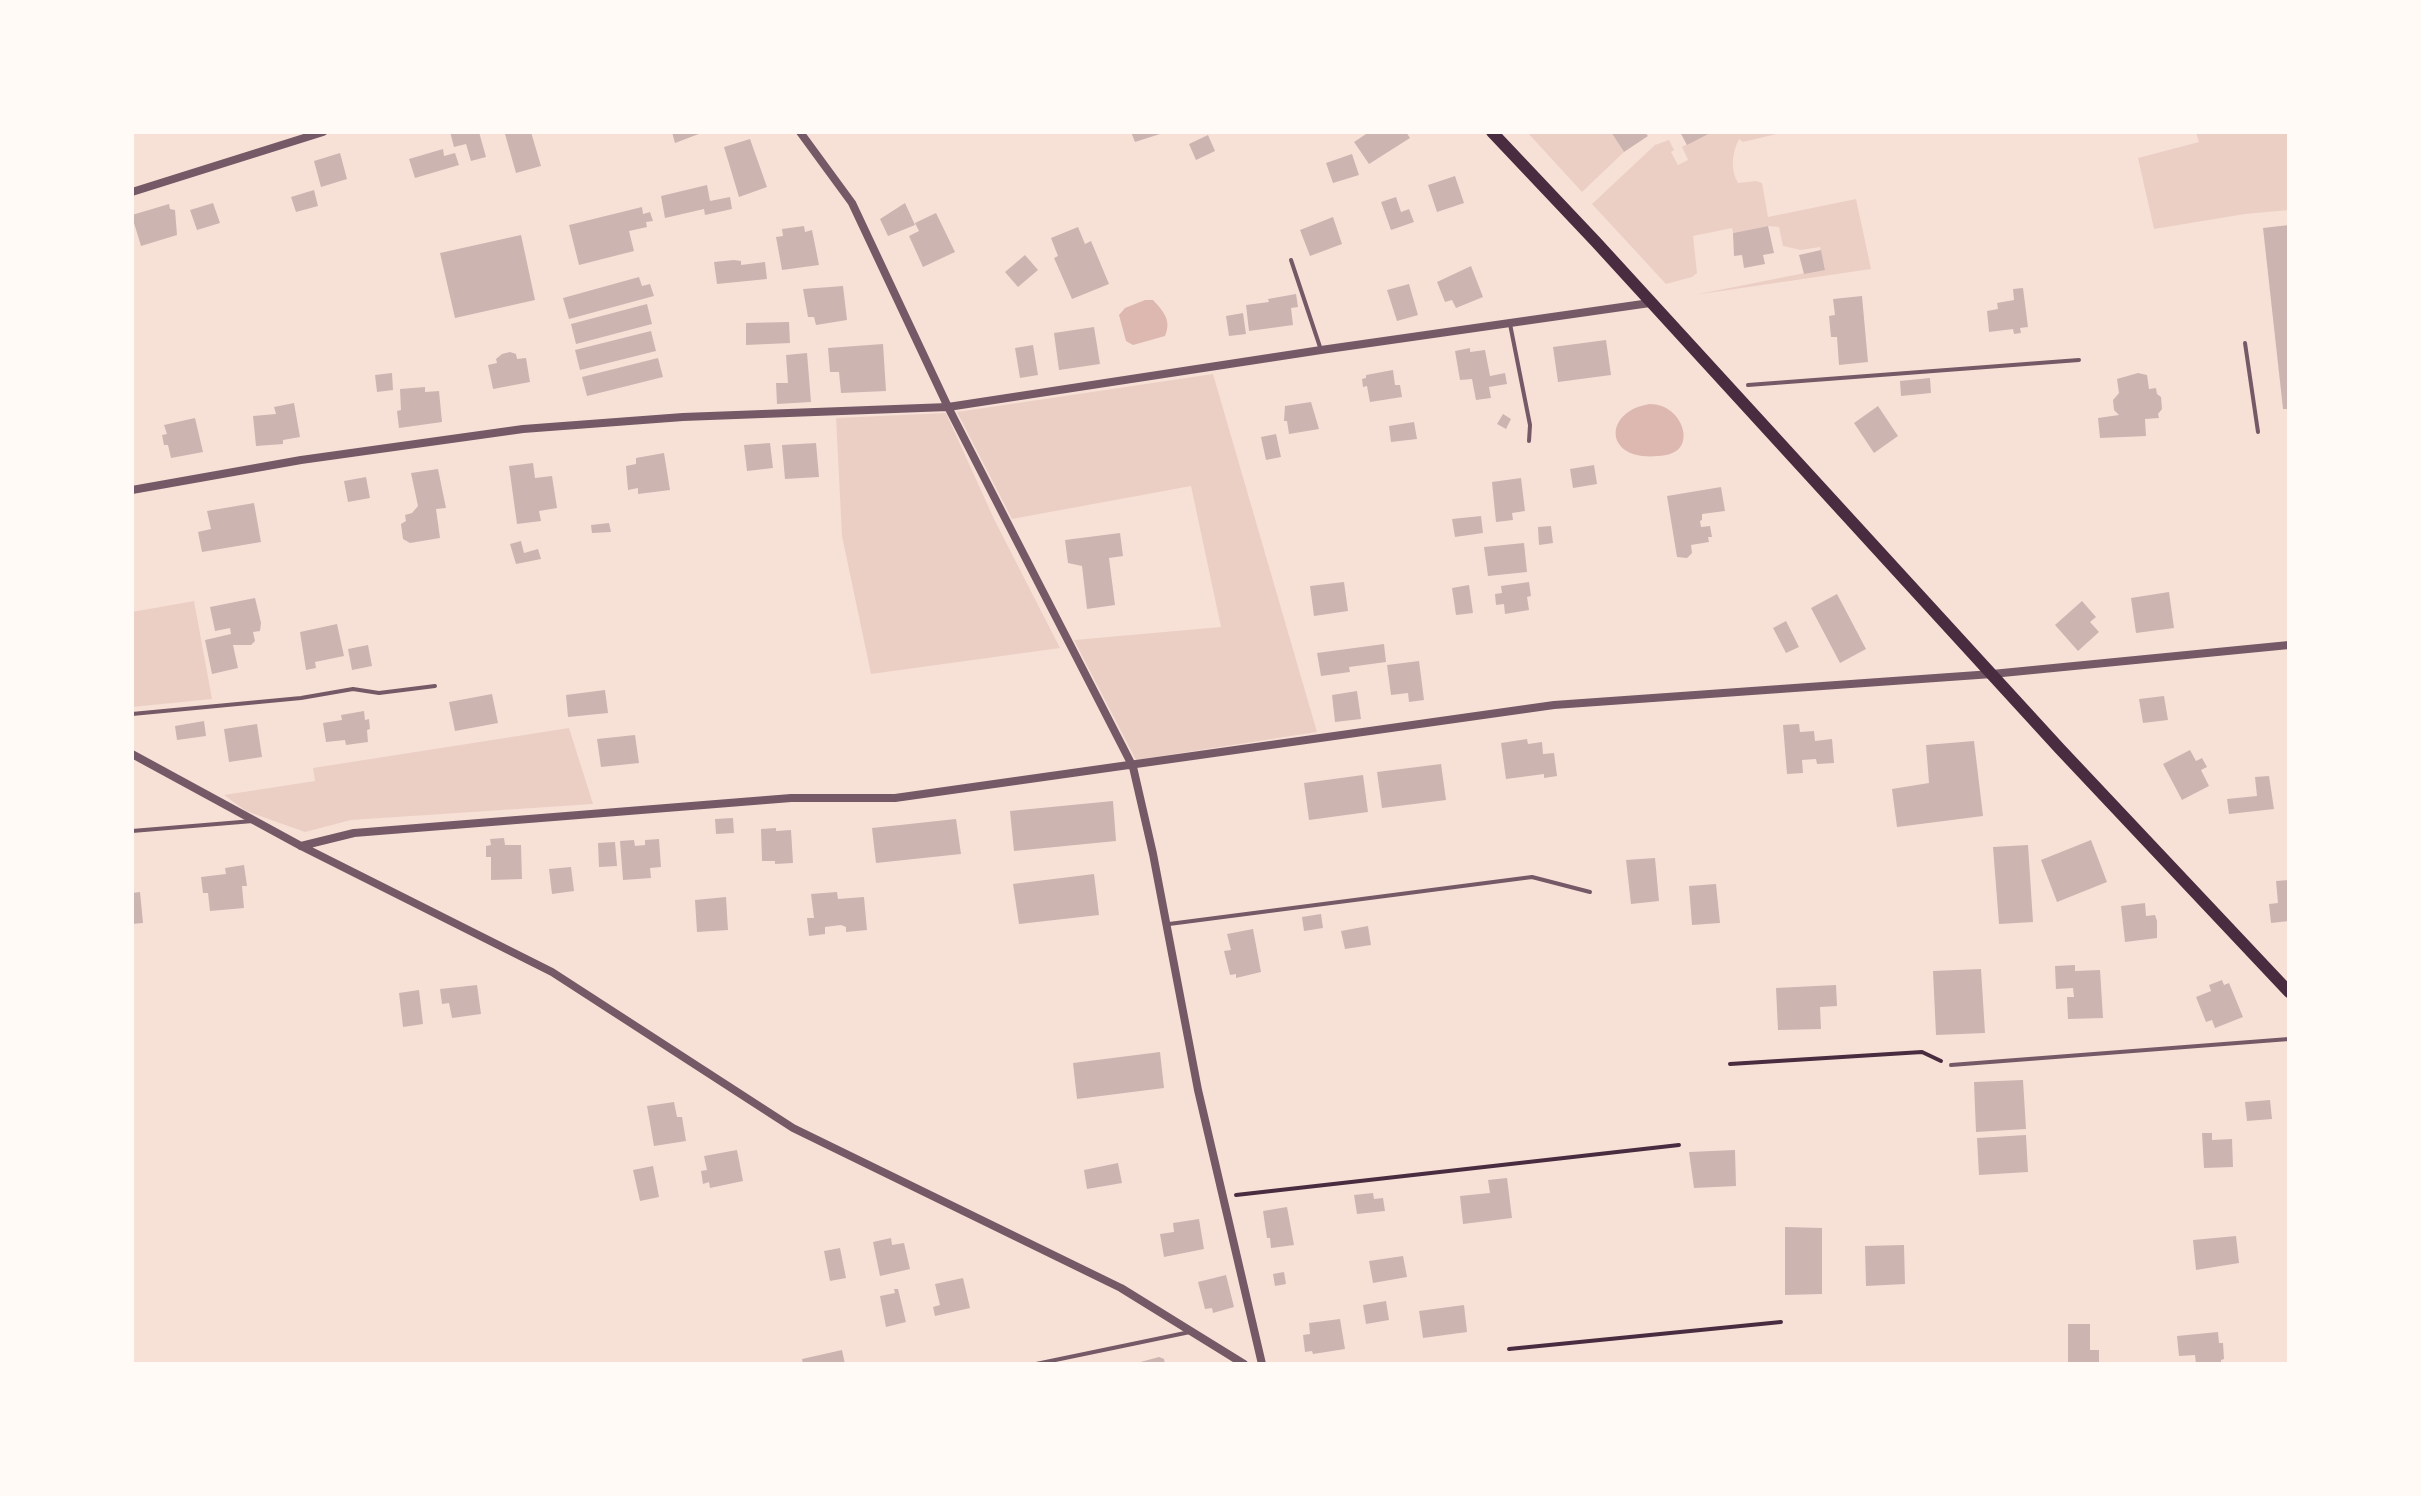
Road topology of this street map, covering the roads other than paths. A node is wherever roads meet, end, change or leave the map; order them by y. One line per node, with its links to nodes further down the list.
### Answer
1 (323, 132): 4 (street)
2 (1492, 132): 6 (main road)
3 (801, 133): 12 (street)
4 (132, 192)
5 (1291, 260): 9 (lane)
6 (1650, 303): 7 (street); 17 (main road)
7 (1510, 324): 9 (street); 14 (lane)
8 (2245, 343): 13 (lane)
9 (1321, 350): 12 (street)
10 (2079, 360): 11 (lane)
11 (1748, 385)
12 (948, 407): 15 (street); 21 (street)
13 (2258, 432)
14 (1529, 441)
15 (132, 490)
16 (2289, 645): 17 (street)
17 (1992, 674): 21 (street); 27 (main road)
18 (435, 686): 19 (lane)
19 (132, 714)
20 (132, 754): 22 (street)
21 (1133, 767): 24 (street); 26 (street)
22 (255, 821): 23 (lane); 24 (street)
23 (132, 831)
24 (301, 846): 30 (street)
25 (1590, 892): 26 (lane)
26 (1166, 925): 33 (street)
27 (2289, 992)
28 (2289, 1039): 29 (lane)
29 (1951, 1065)
30 (1192, 1332): 31 (lane); 32 (street)
31 (1036, 1364)
32 (1244, 1364)
33 (1262, 1364)

